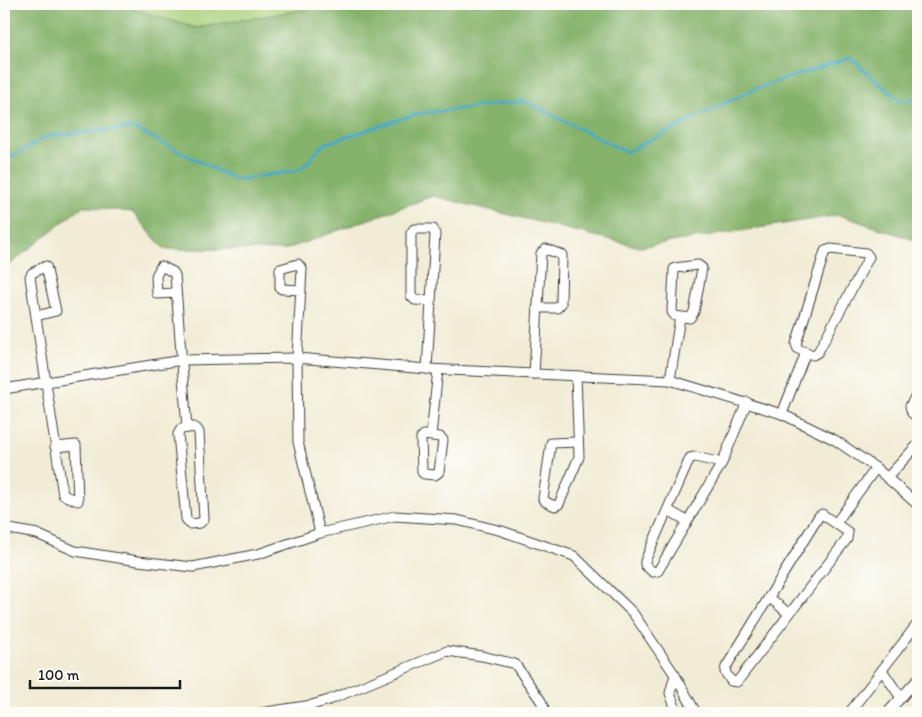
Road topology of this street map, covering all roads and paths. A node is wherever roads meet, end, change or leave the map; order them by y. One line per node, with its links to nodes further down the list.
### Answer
1 (301, 290): 8 (street)
2 (176, 293): 9 (street)
3 (431, 300): 3 (street); 10 (street)
4 (537, 308): 4 (street); 12 (street)
5 (36, 316): 5 (street); 15 (street)
6 (680, 316): 6 (street); 14 (street)
7 (806, 352): 7 (street); 19 (street)
8 (297, 358): 9 (street); 10 (street); 34 (street)
9 (182, 360): 15 (street); 21 (street)
10 (427, 369): 11 (street)
11 (438, 370): 12 (street); 22 (street)
12 (534, 374): 13 (street)
13 (576, 376): 14 (street); 23 (street)
14 (670, 380): 18 (street)
15 (46, 382): 16 (street); 25 (street)
16 (4, 389)
17 (918, 392): 20 (street)
18 (747, 402): 19 (street); 26 (street)
19 (782, 414): 27 (street)
20 (918, 418)
21 (187, 428): 21 (street)
22 (431, 435): 22 (street)
23 (578, 442): 23 (street)
24 (918, 444): 28 (street)
25 (56, 447): 25 (street)
26 (722, 464): 30 (street); 31 (street)
27 (876, 468): 28 (street); 32 (street)
28 (887, 478): 29 (street)
29 (918, 505)
30 (668, 510): 31 (street); 31 (street)
31 (688, 521)
32 (836, 523): 35 (street); 36 (street)
33 (4, 528): 34 (street)
34 (320, 533): 39 (street)
35 (769, 597): 36 (street); 36 (street)
36 (789, 614)
37 (918, 623): 38 (street)
38 (882, 670): 41 (street); 46 (street)
39 (674, 675): 44 (street); 45 (street)
40 (918, 679): 41 (street)
41 (901, 698): 47 (street)
42 (260, 713): 43 (street)
43 (546, 713)
44 (677, 713)
45 (696, 713)
46 (849, 713)
47 (886, 713)

